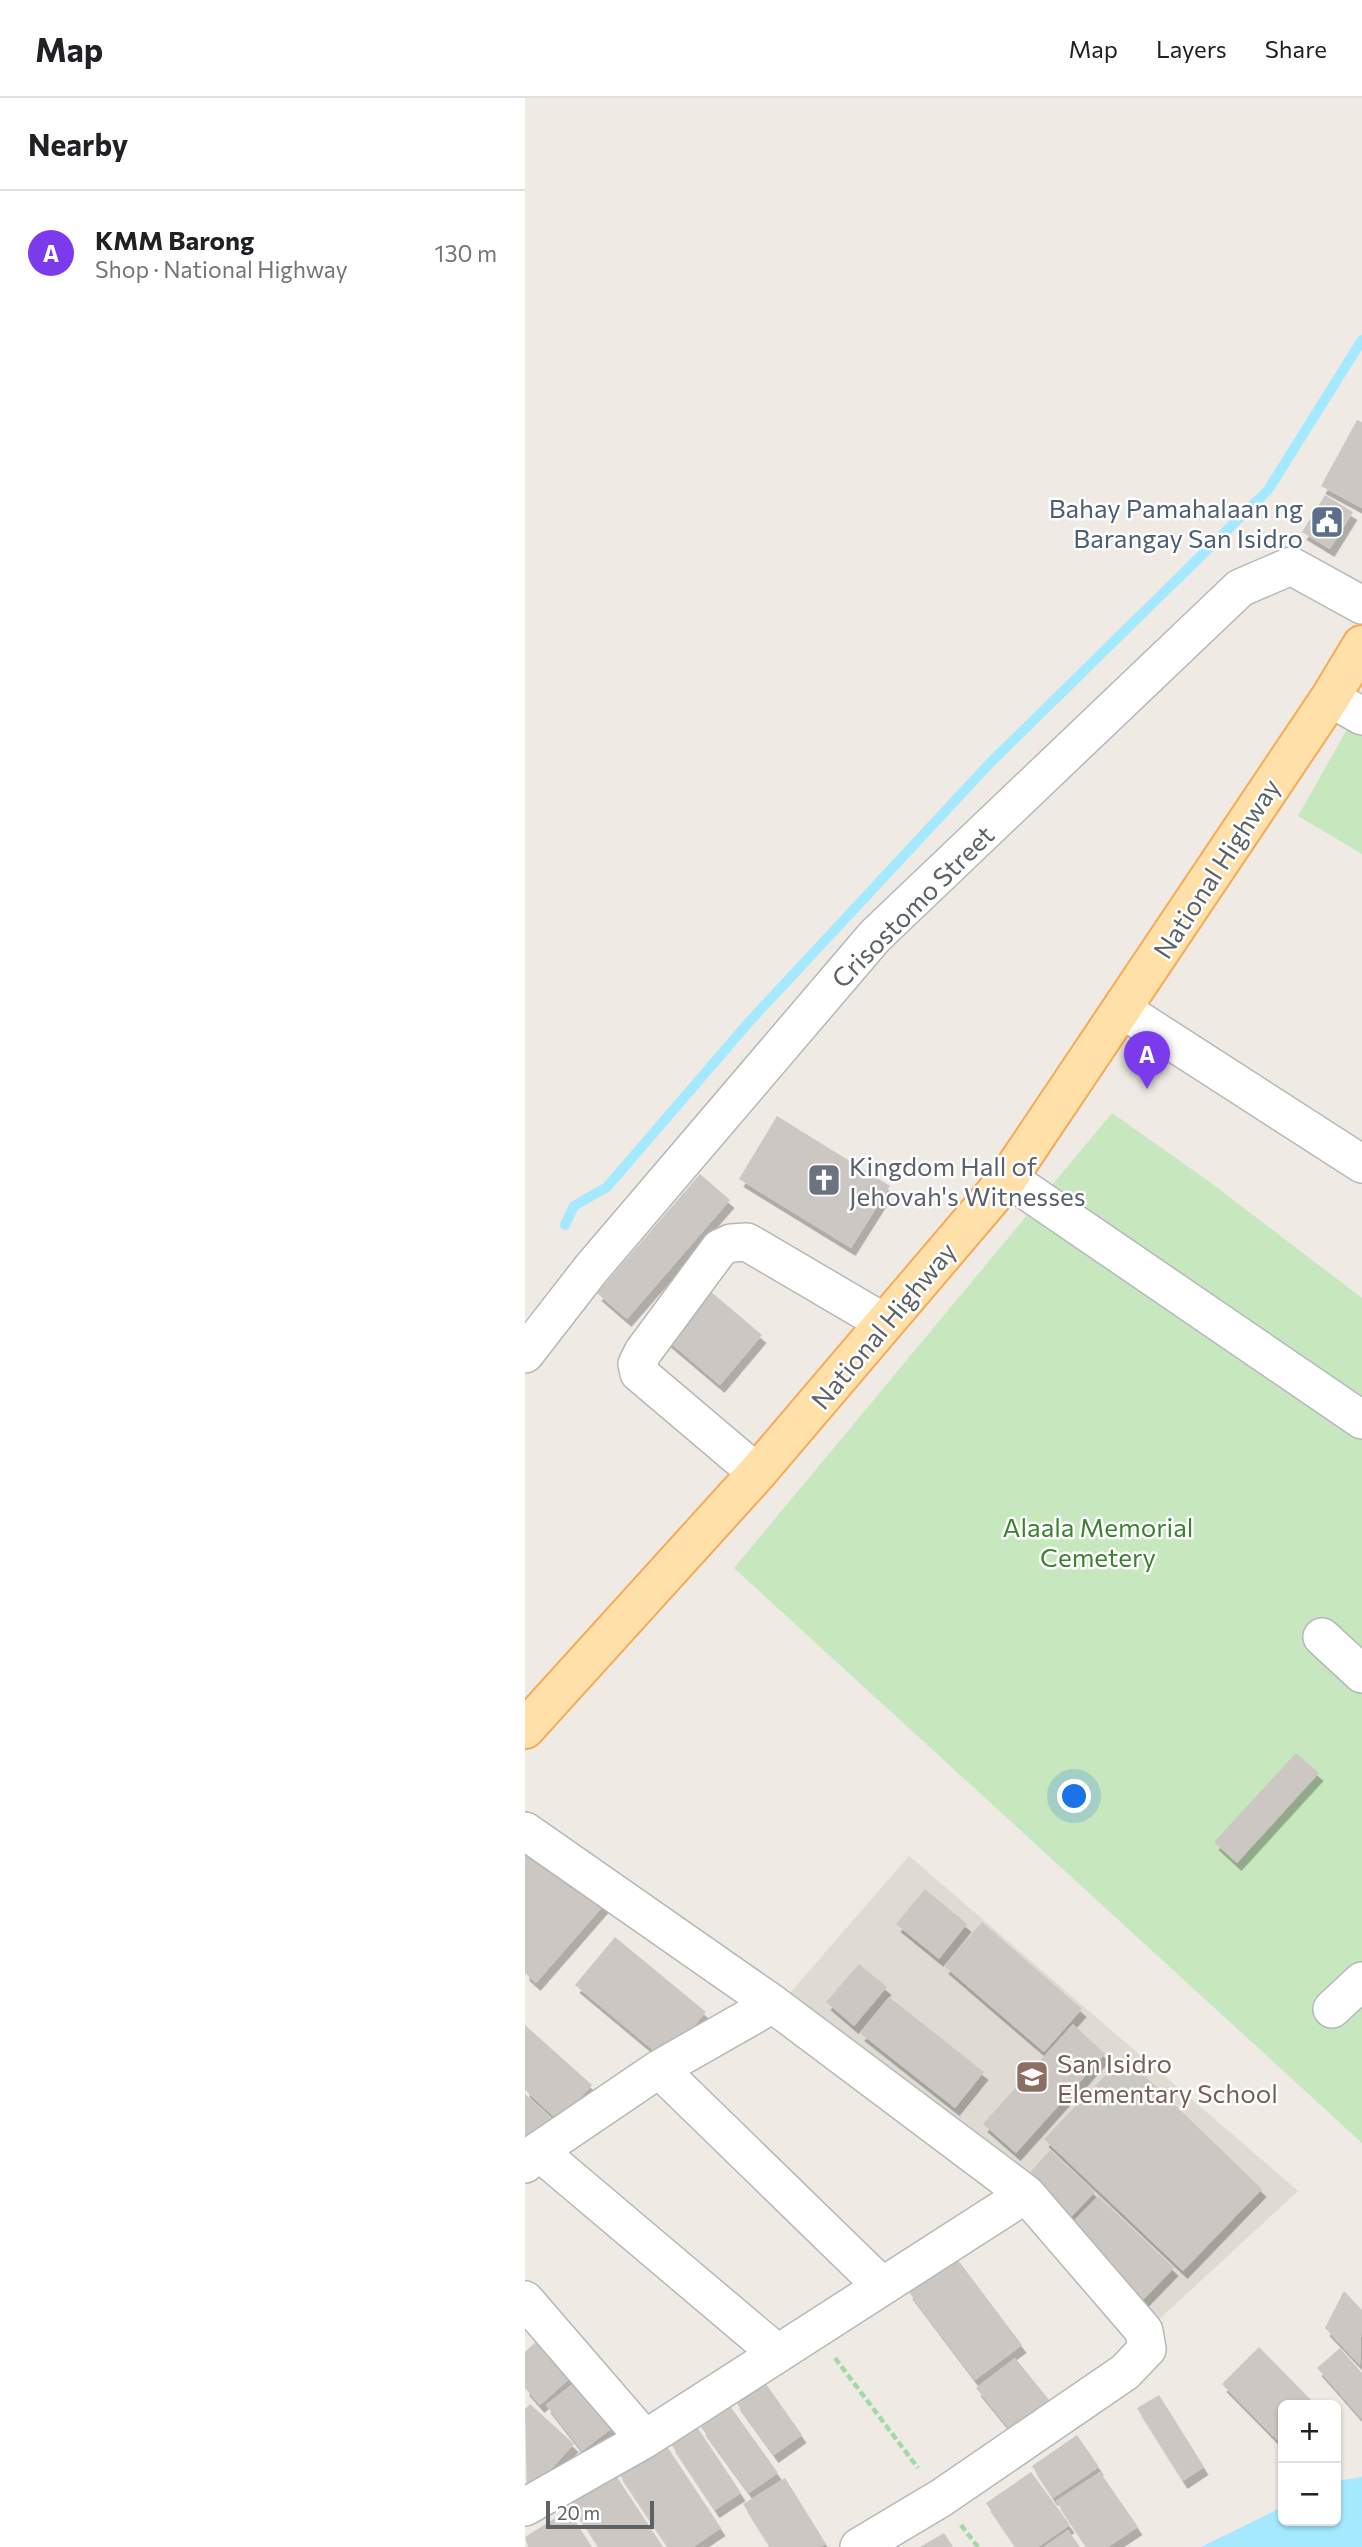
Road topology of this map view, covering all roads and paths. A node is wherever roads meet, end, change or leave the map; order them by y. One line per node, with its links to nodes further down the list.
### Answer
1 (1362, 605): 8 (street, Crisostomo Street)
2 (1362, 645): 3 (main road, National Highway)
3 (1346, 707): 4 (main road, National Highway)
4 (1123, 1010): 5 (street); 6 (main road, National Highway)
5 (1362, 1164)
6 (1008, 1178): 7 (main road, National Highway); 9 (street)
7 (885, 1324): 10 (main road, National Highway); 10 (street)
8 (525, 1354)
9 (1362, 1420)
10 (757, 1473): 13 (main road, National Highway)
11 (1322, 1637): 12 (street)
12 (1362, 1674)
13 (525, 1729)
14 (525, 1831): 16 (street)
15 (1362, 1981): 17 (street)
16 (773, 2004): 18 (street); 20 (street)
17 (1332, 2009)
18 (659, 2069): 19 (street); 21 (street)
19 (532, 2158): 24 (street)
20 (1025, 2194): 21 (street); 26 (street)
21 (882, 2286): 23 (street)
22 (525, 2300): 25 (street)
23 (815, 2332): 24 (street); 26 (path)
24 (777, 2353): 25 (street)
25 (645, 2439): 27 (street)
26 (941, 2498): 28 (street); 29 (path)
27 (525, 2507)
28 (859, 2547)
29 (978, 2547)

